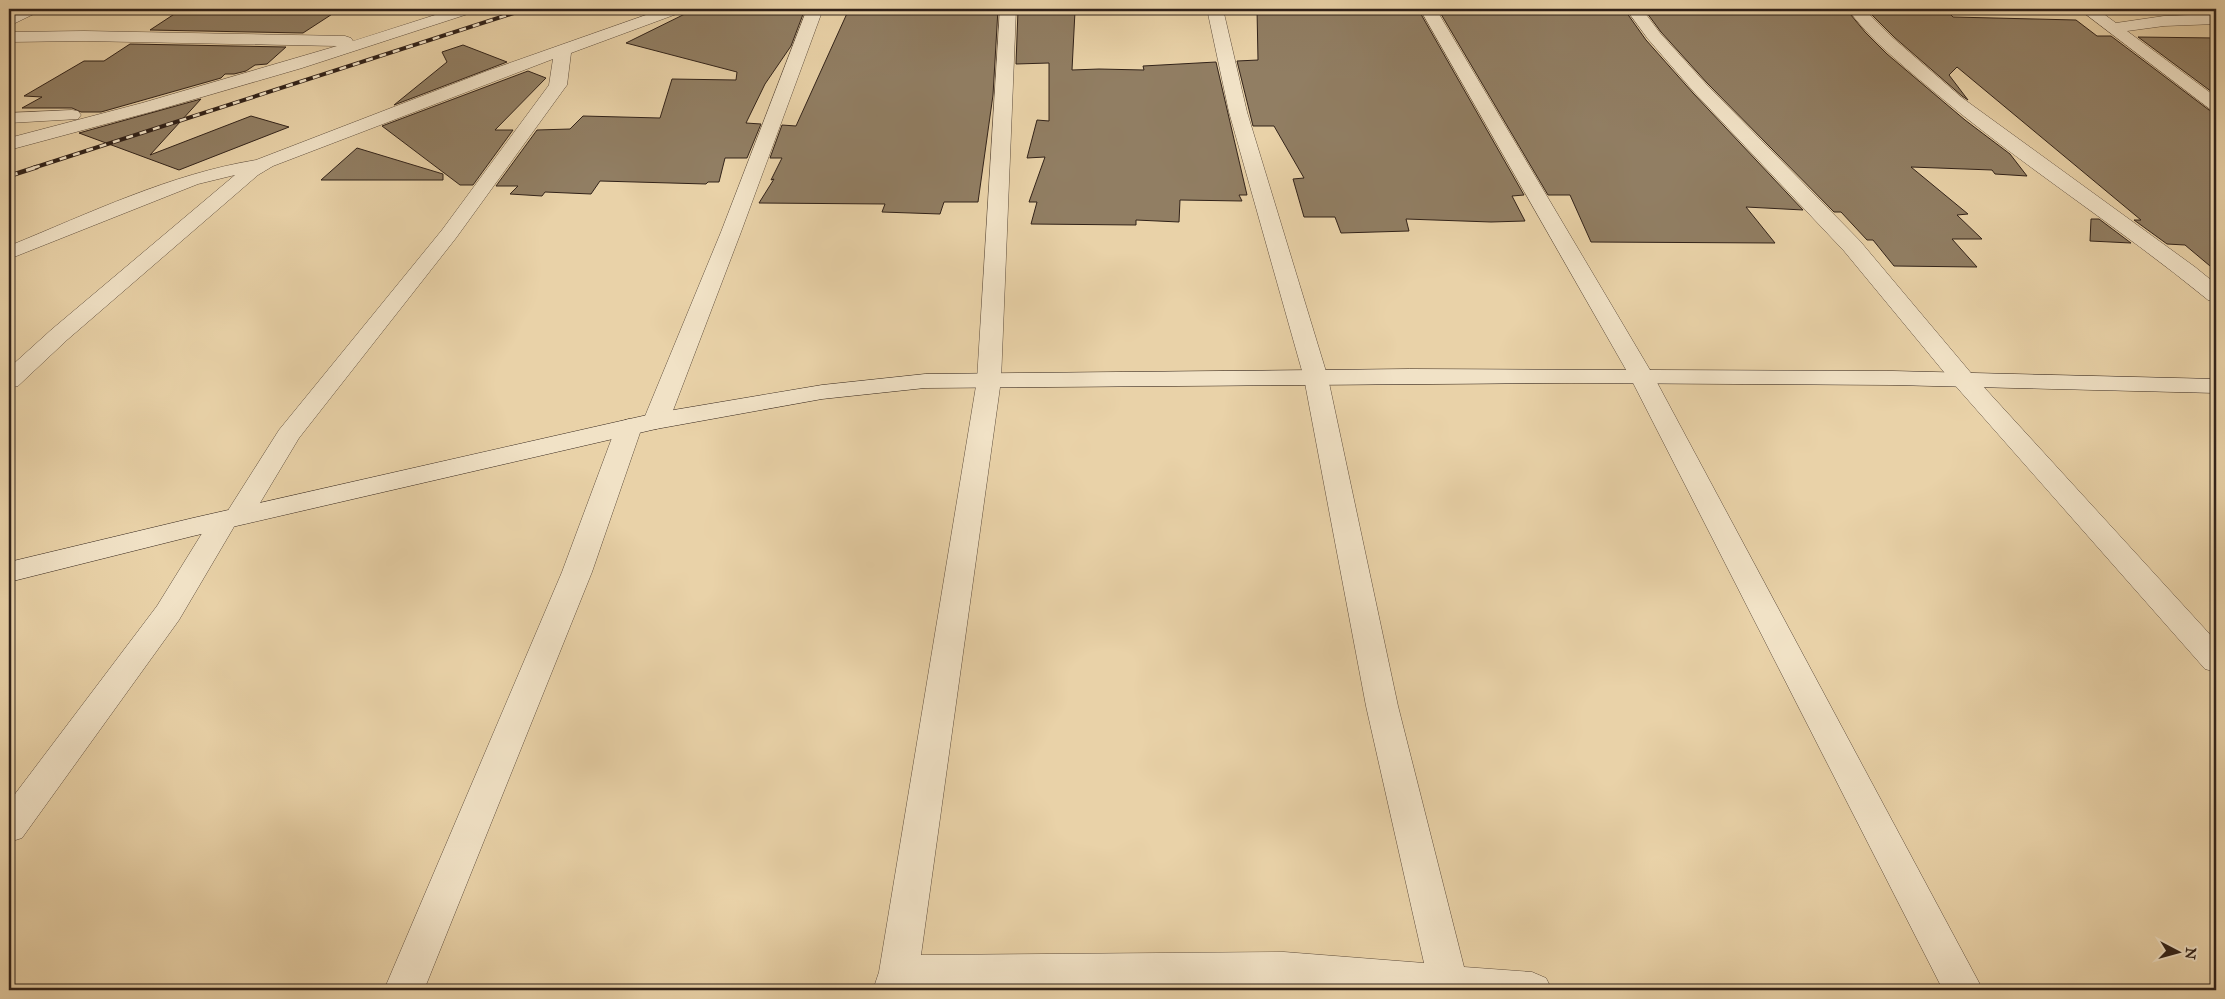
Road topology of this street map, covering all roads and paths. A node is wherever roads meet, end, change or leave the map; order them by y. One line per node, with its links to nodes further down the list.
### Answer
1 (33, 9): 12 (street)
2 (469, 9): 15 (street)
3 (677, 9): 16 (street)
4 (815, 9): 30 (street)
5 (1008, 9): 27 (street)
6 (1216, 9): 25 (street)
7 (1428, 9): 24 (street)
8 (1634, 9): 26 (street)
9 (1856, 9): 23 (street)
10 (2087, 9): 13 (street)
11 (2216, 19): 13 (street)
12 (9, 21)
13 (2113, 28): 17 (street)
14 (9, 37): 15 (street)
15 (360, 42): 18 (street)
16 (563, 50): 21 (street); 31 (street)
17 (2216, 104)
18 (148, 107): 19 (street); 20 (street)
19 (9, 118)
20 (9, 144)
21 (261, 165): 22 (street); 28 (street)
22 (9, 253)
23 (2216, 295)
24 (1641, 376): 25 (street); 26 (street); 39 (street)
25 (1316, 378): 27 (street); 36 (street)
26 (1962, 378): 29 (street); 33 (street)
27 (989, 380): 30 (street); 35 (street)
28 (9, 381)
29 (2216, 386)
30 (642, 424): 31 (street); 37 (street)
31 (231, 518): 32 (street); 34 (street)
32 (9, 572)
33 (2216, 661)
34 (9, 828)
35 (896, 981): 36 (street)
36 (1448, 983): 38 (street)
37 (404, 990)
38 (1532, 990)
39 (1963, 990)

